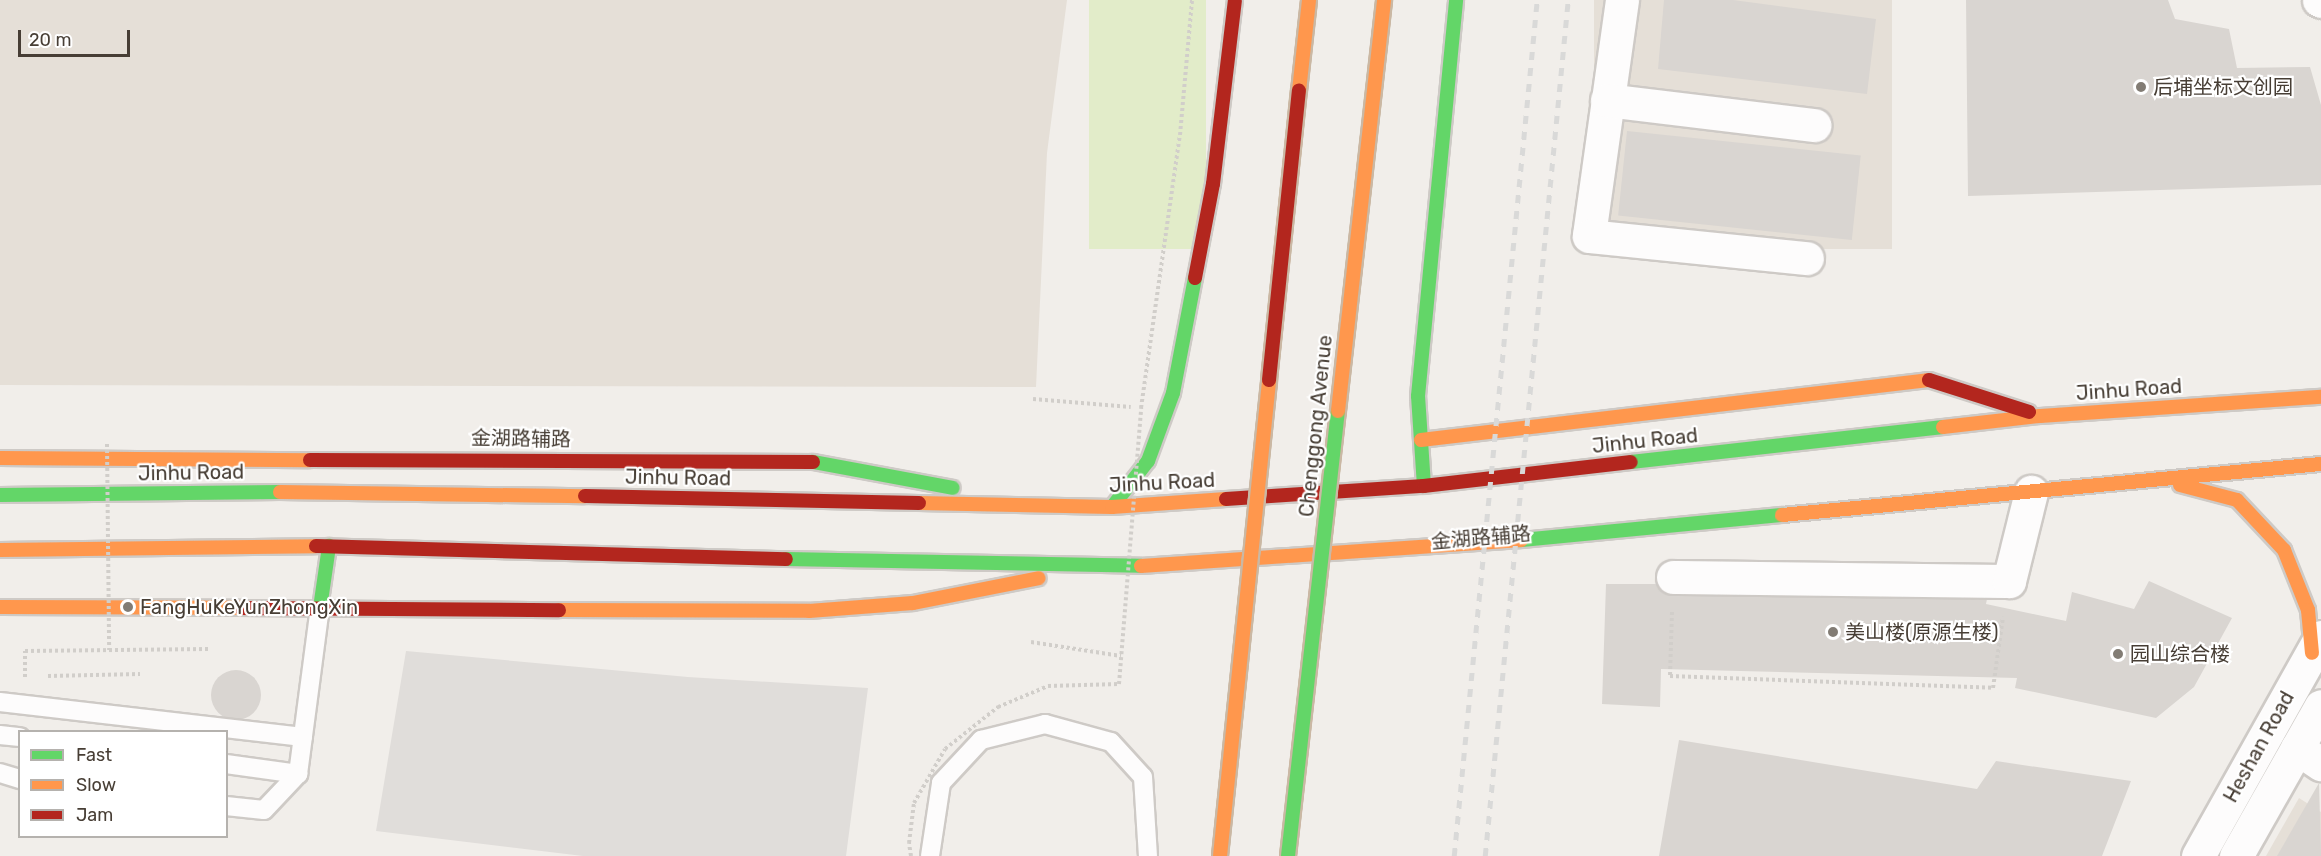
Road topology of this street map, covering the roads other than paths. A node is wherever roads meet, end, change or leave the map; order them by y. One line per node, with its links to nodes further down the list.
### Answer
1 (1235, 0): 19 (main road)
2 (1309, 0): 49 (main road, bridge)
3 (1384, 0): 50 (main road, Chenggong Avenue, bridge)
4 (1456, 0): 11 (main road)
5 (1622, 0): 6 (street)
6 (1607, 100): 7 (street); 8 (street)
7 (1814, 125)
8 (1807, 258)
9 (2321, 397): 10 (main road, Jinhu Road)
10 (2040, 416): 11 (main road); 15 (main road, Jinhu Road)
11 (1421, 440): 15 (main road)
12 (0, 458): 18 (main road, 金湖路辅路)
13 (2321, 465): 14 (main road)
14 (2161, 480): 16 (main road); 35 (main road)
15 (1424, 486): 19 (main road, Jinhu Road)
16 (2031, 492): 20 (main road); 30 (street)
17 (0, 495): 18 (main road, Jinhu Road)
18 (1037, 505): 19 (main road, Jinhu Road)
19 (1112, 507)
20 (1868, 507): 21 (main road); 26 (main road)
21 (1785, 529)
22 (1668, 541): 25 (main road, 金湖路辅路)
23 (329, 546): 24 (main road); 26 (main road); 34 (main road)
24 (0, 550)
25 (1477, 558)
26 (1096, 567): 32 (main road); 34 (main road)
27 (1334, 571): 28 (main road)
28 (1310, 573)
29 (1262, 577): 31 (main road)
30 (1673, 578)
31 (1238, 579)
32 (1181, 580)
33 (0, 607): 34 (main road)
34 (320, 608): 40 (lane)
35 (2317, 645): 51 (street, Heshan Road)
36 (0, 702): 40 (lane)
37 (2321, 706): 41 (street, Heshan Road)
38 (0, 735): 39 (lane)
39 (18, 737)
40 (303, 737): 44 (lane)
41 (2309, 756): 52 (street, Heshan Road)
42 (228, 764): 44 (lane)
43 (0, 773): 45 (lane)
44 (298, 774): 46 (lane)
45 (18, 778)
46 (228, 806)
47 (930, 856): 48 (lane)
48 (1148, 856)
49 (1220, 856)
50 (1288, 856)
51 (2198, 856)
52 (2236, 856)

